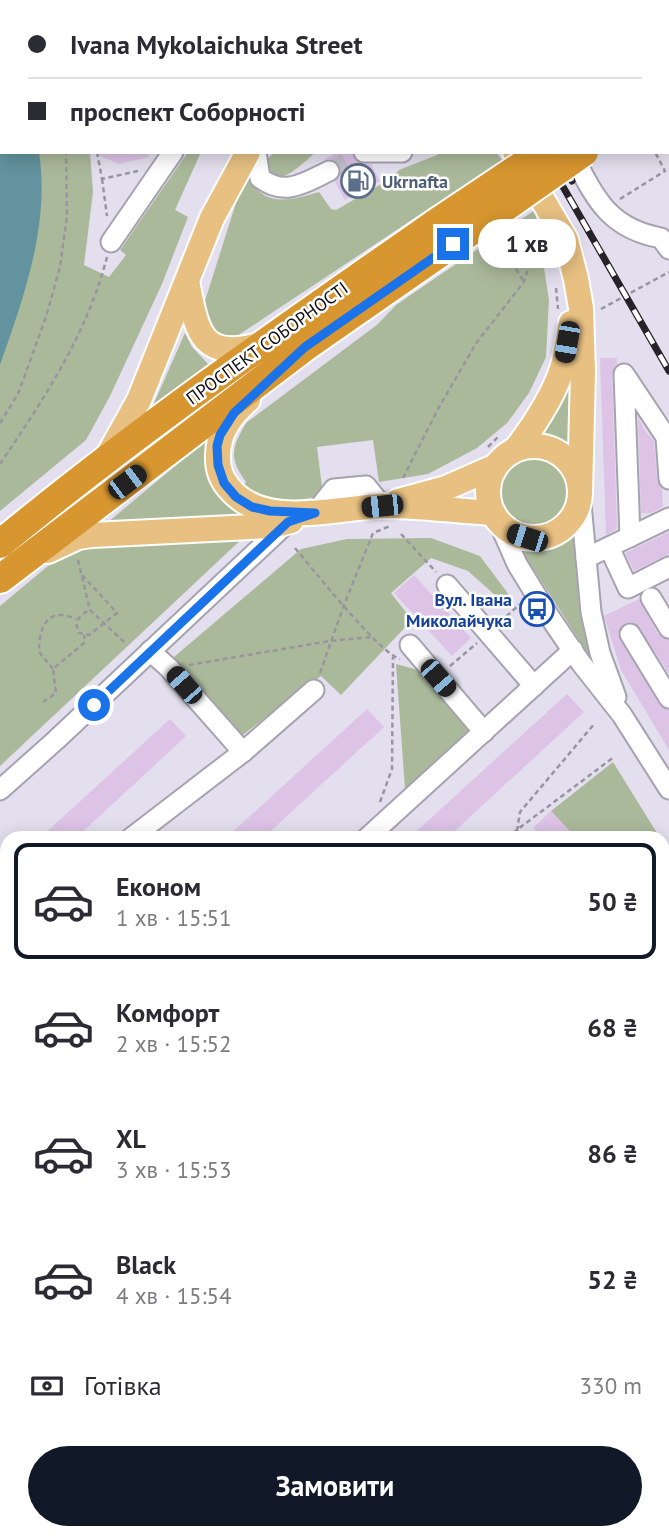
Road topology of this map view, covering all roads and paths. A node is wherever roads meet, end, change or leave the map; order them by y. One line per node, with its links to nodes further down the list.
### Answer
1 (66, 154): 30 (path)
2 (97, 154): 14 (path)
3 (172, 154): 21 (street)
4 (227, 154): 16 (main road)
5 (247, 154): 16 (main road)
6 (256, 154): 13 (street)
7 (515, 154): 17 (main road)
8 (540, 154): 18 (highway, ПРОСПЕКТ СОБОРНОСТІ, bridge)
9 (571, 154): 20 (street)
10 (581, 154): 18 (highway, ПРОСПЕКТ СОБОРНОСТІ, bridge)
11 (656, 154): 15 (path)
12 (145, 169): 14 (path)
13 (329, 171)
14 (102, 179): 21 (path)
15 (614, 203)
16 (212, 218): 23 (main road)
17 (548, 220): 24 (path); 31 (main road); 37 (main road)
18 (445, 234): 28 (highway, ПРОСПЕКТ СОБОРНОСТІ); 29 (highway, ПРОСПЕКТ СОБОРНОСТІ)
19 (495, 234): 24 (path)
20 (666, 241)
21 (111, 242): 34 (path)
22 (669, 272): 26 (path)
23 (187, 281): 28 (main road); 33 (main road)
24 (524, 282): 36 (path)
25 (555, 283): 27 (path)
26 (591, 315)
27 (559, 318)
28 (262, 344): 33 (highway, ПРОСПЕКТ СОБОРНОСТІ)
29 (305, 347): 39 (main road); 52 (highway, ПРОСПЕКТ СОБОРНОСТІ)
30 (0, 423)
31 (508, 442): 32 (path); 32 (main road); 37 (main road)
32 (490, 458): 38 (main road); 41 (main road)
33 (104, 462): 46 (highway, ПРОСПЕКТ СОБОРНОСТІ)
34 (0, 464)
35 (669, 479): 45 (street)
36 (401, 485)
37 (580, 493): 41 (main road); 50 (street)
38 (382, 506): 39 (main road); 41 (main road)
39 (315, 513): 42 (main road)
40 (669, 517): 45 (street)
41 (496, 518): 67 (street)
42 (288, 522): 52 (main road); 68 (street)
43 (373, 533): 56 (path)
44 (401, 534): 54 (path)
45 (630, 537): 47 (street)
46 (0, 544)
47 (609, 547): 50 (street); 51 (street)
48 (295, 548): 56 (path)
49 (77, 557): 53 (path)
50 (586, 558): 77 (street)
51 (669, 567)
52 (8, 573)
53 (82, 575): 57 (path); 59 (path)
54 (447, 585): 73 (street)
55 (652, 598): 60 (street)
56 (344, 605): 63 (path); 64 (path)
57 (90, 610): 58 (path); 59 (path)
58 (77, 620): 62 (path); 72 (path)
59 (105, 623): 62 (path); 65 (path)
60 (669, 628)
61 (630, 634): 75 (street)
62 (84, 635): 72 (path)
63 (372, 637): 64 (path); 69 (path)
64 (330, 641): 71 (path); 74 (path)
65 (124, 642)
66 (410, 645): 70 (street)
67 (573, 650): 73 (street); 77 (street)
68 (150, 651): 71 (street); 82 (street)
69 (393, 657): 70 (path); 84 (path)
70 (428, 666): 79 (street)
71 (169, 668): 80 (street)
72 (54, 669): 76 (path)
73 (534, 686): 79 (street)
74 (314, 690): 80 (street)
75 (669, 698)
76 (43, 702)
77 (622, 715): 83 (street)
78 (595, 723): 87 (path)
79 (484, 732): 86 (street)
80 (243, 752): 85 (street)
81 (614, 757): 87 (path)
82 (0, 789)
83 (669, 789)
84 (380, 803)
85 (140, 831)
86 (368, 831)
87 (517, 831)

